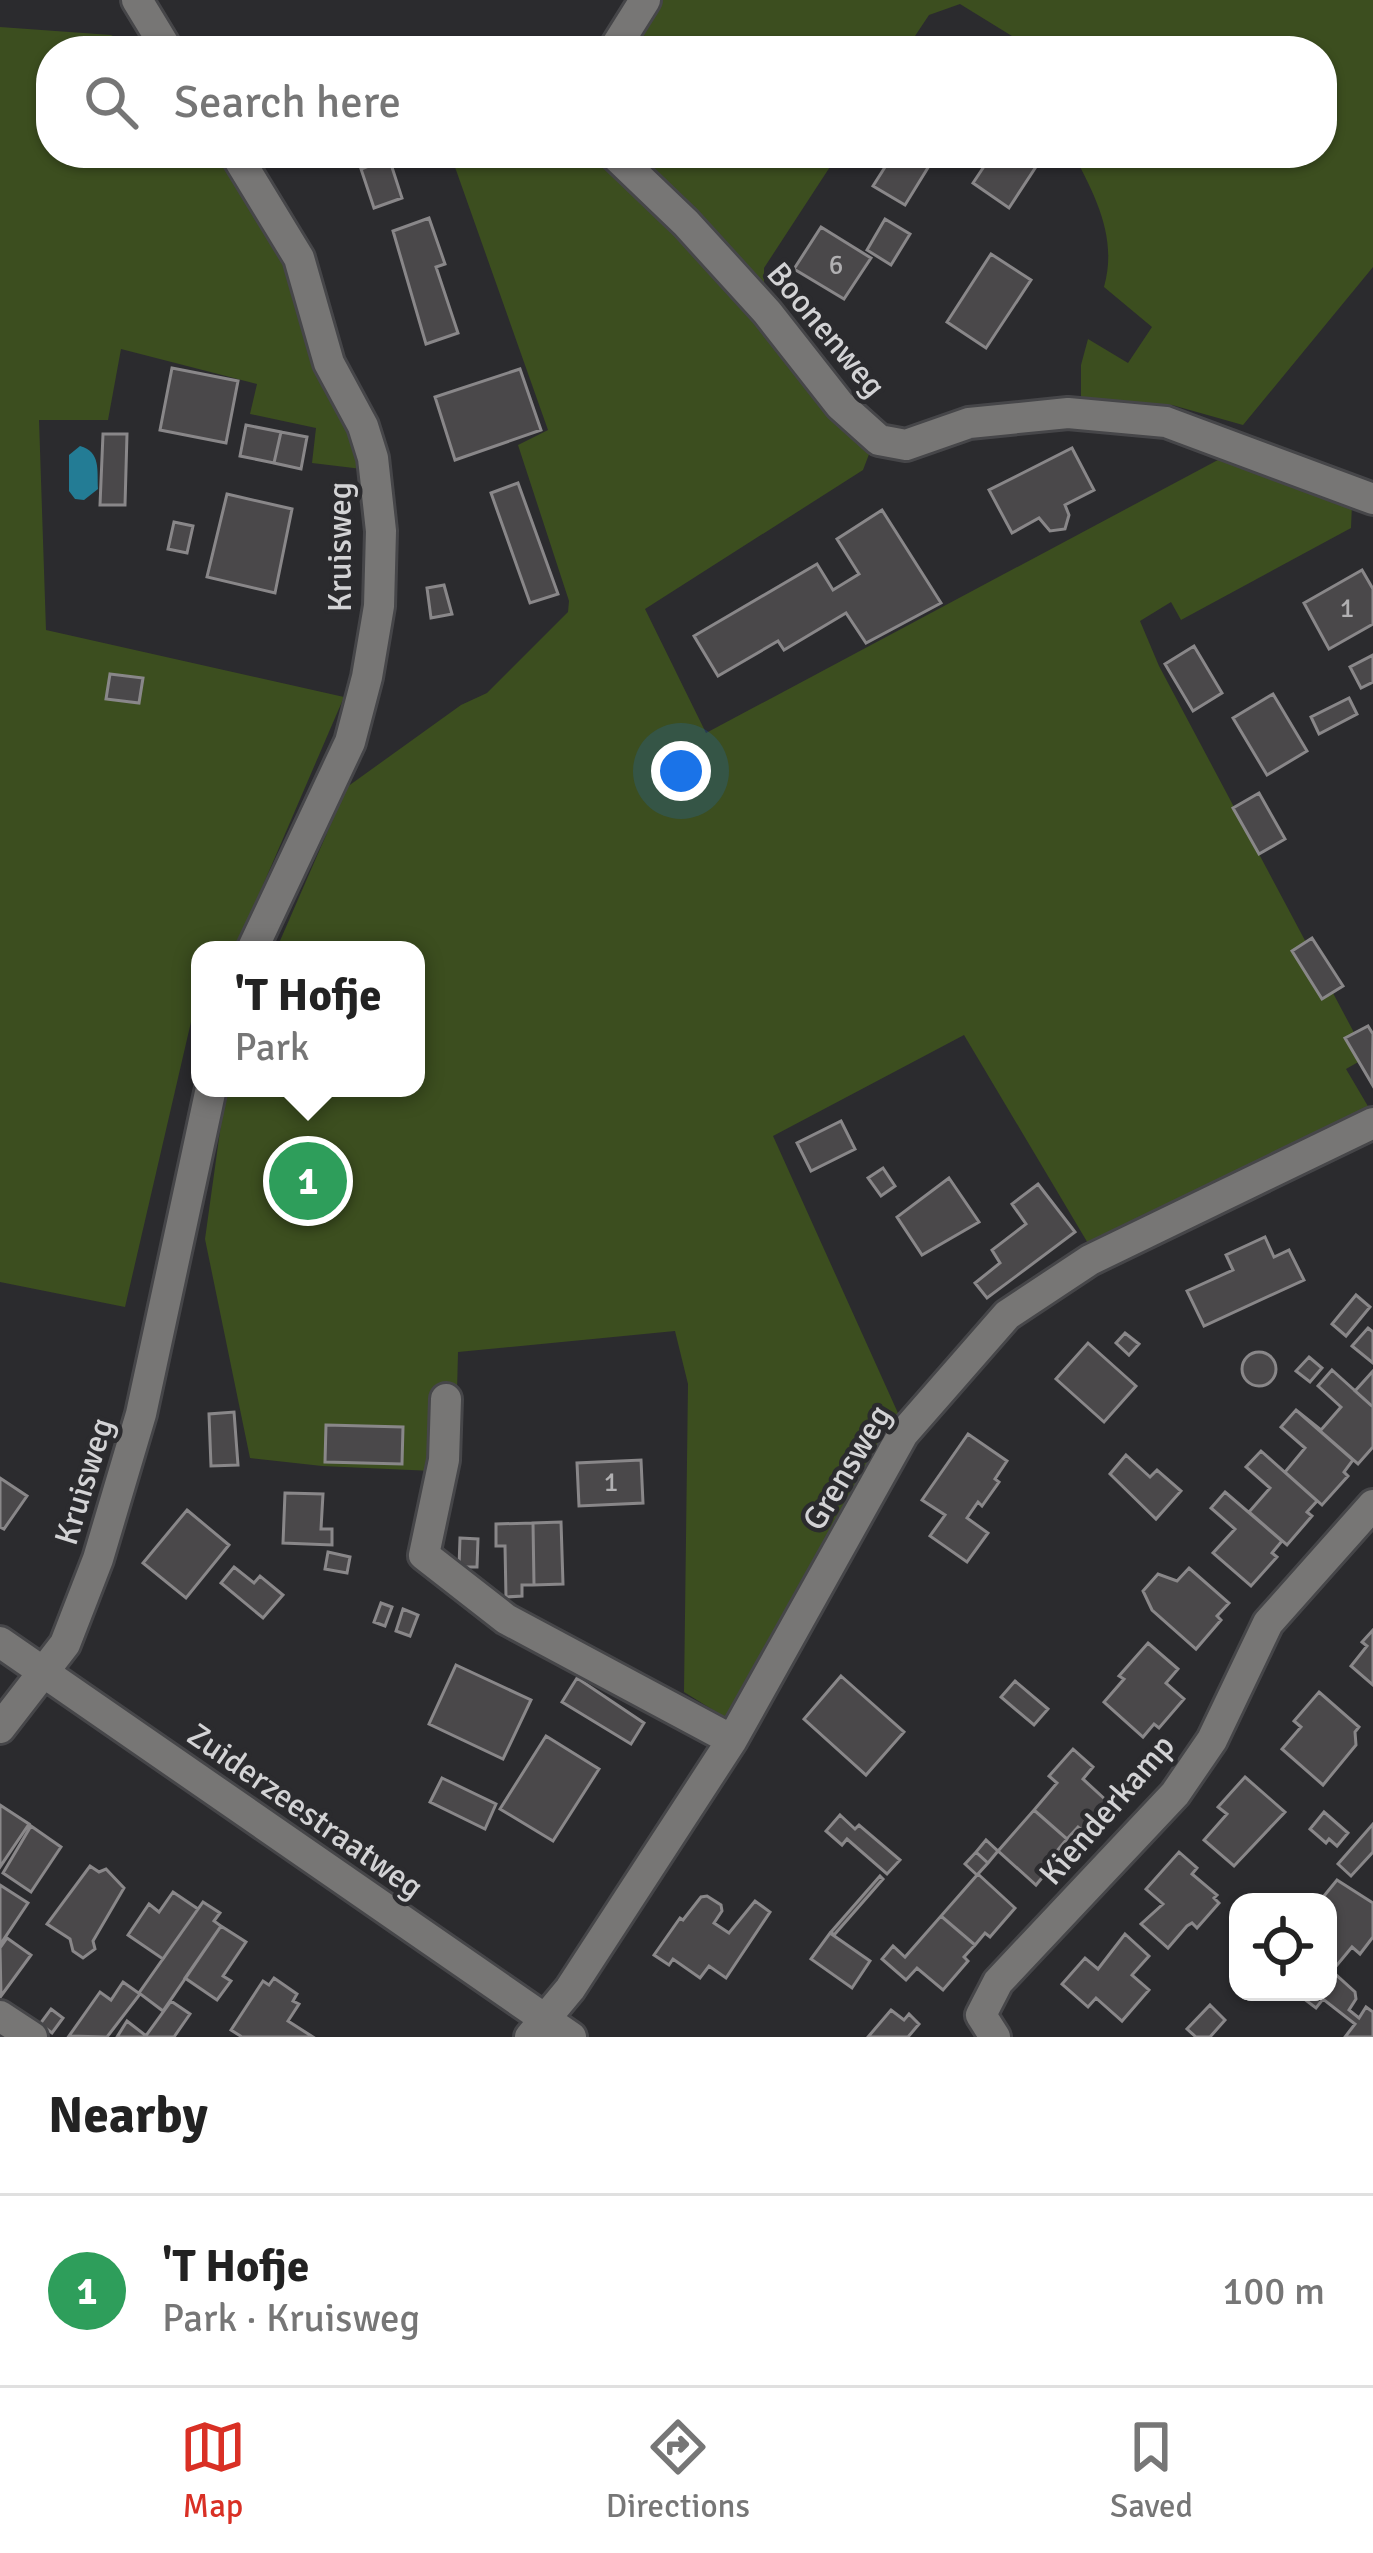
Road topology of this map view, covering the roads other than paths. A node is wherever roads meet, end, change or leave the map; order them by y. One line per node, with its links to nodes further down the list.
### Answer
1 (137, 0): 3 (street)
2 (645, 0): 4 (street)
3 (159, 36)
4 (622, 36)
5 (244, 168): 8 (street, Kruisweg)
6 (629, 168): 7 (street, Boonenweg)
7 (1373, 499)
8 (256, 941)
9 (209, 1097): 14 (street, Kruisweg)
10 (1373, 1123): 16 (street, Grensweg)
11 (446, 1400): 16 (street)
12 (1373, 1505): 21 (street, Kienderkamp)
13 (0, 1642): 14 (street, Zuiderzeestraatweg)
14 (45, 1673): 15 (street, Kruisweg); 18 (street, Zuiderzeestraatweg)
15 (0, 1728)
16 (732, 1740): 18 (street, Grensweg)
17 (0, 2016): 19 (street)
18 (537, 2027): 20 (street, Zuiderzeestraatweg)
19 (32, 2037)
20 (571, 2037)
21 (995, 2037)

